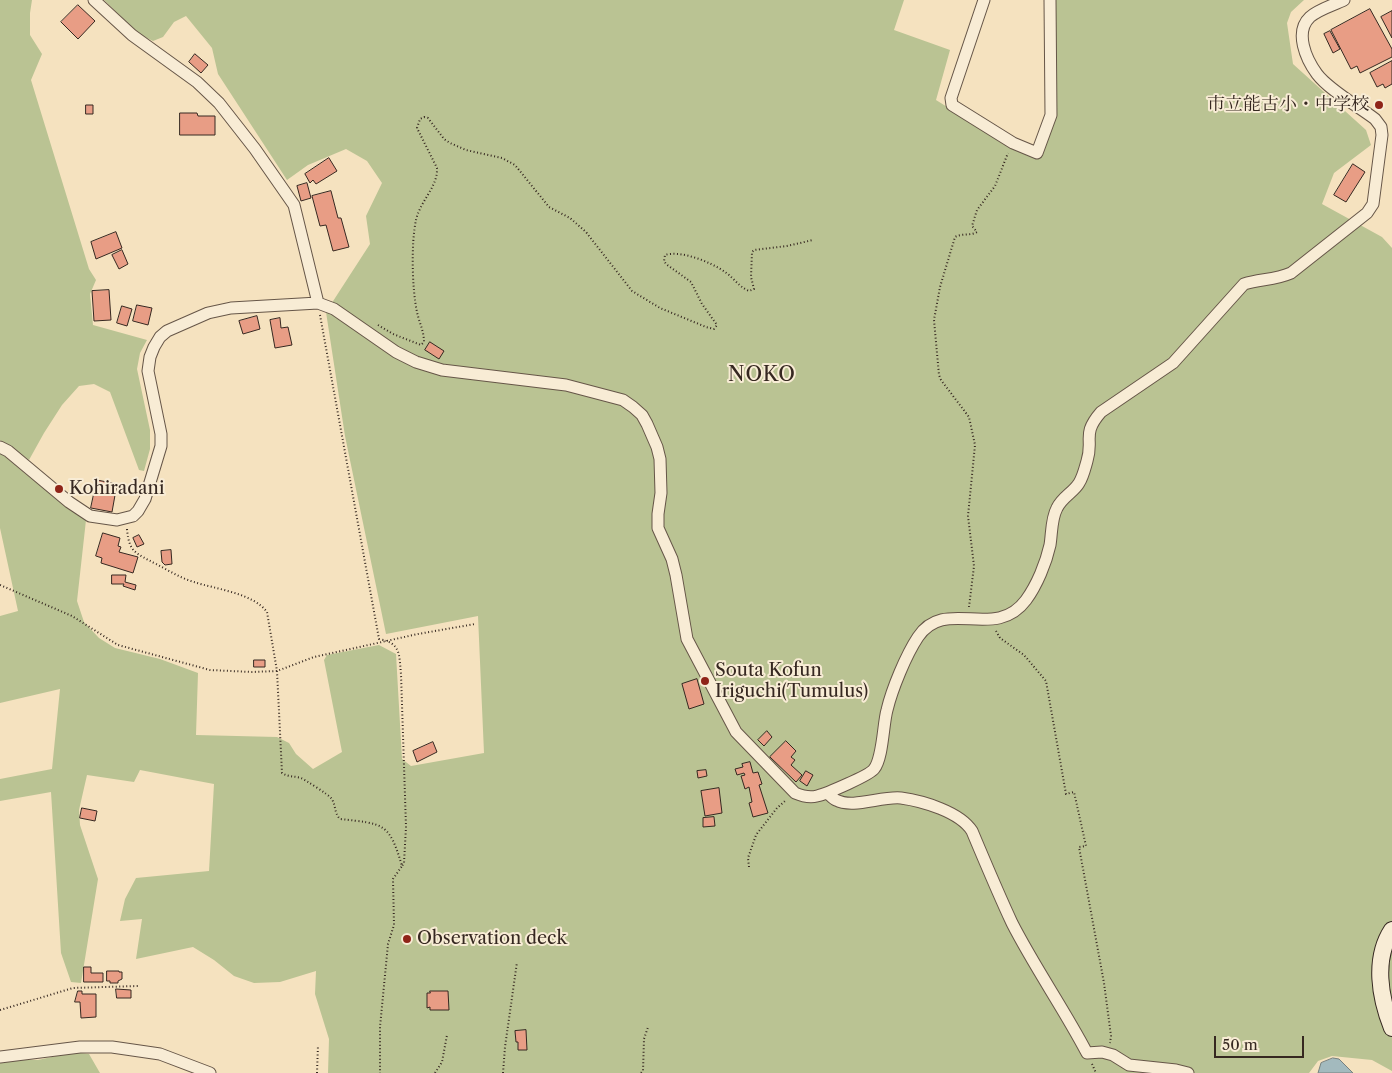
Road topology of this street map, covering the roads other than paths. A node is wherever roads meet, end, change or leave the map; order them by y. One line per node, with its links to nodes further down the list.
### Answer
1 (94, 0): 5 (street)
2 (984, 0): 3 (street)
3 (1050, 0)
4 (1344, 0): 7 (street)
5 (318, 303): 6 (street); 7 (street)
6 (0, 447)
7 (827, 793): 12 (street)
8 (1392, 930): 9 (street)
9 (1392, 1028)
10 (0, 1057): 11 (street)
11 (210, 1073)
12 (1188, 1073)

